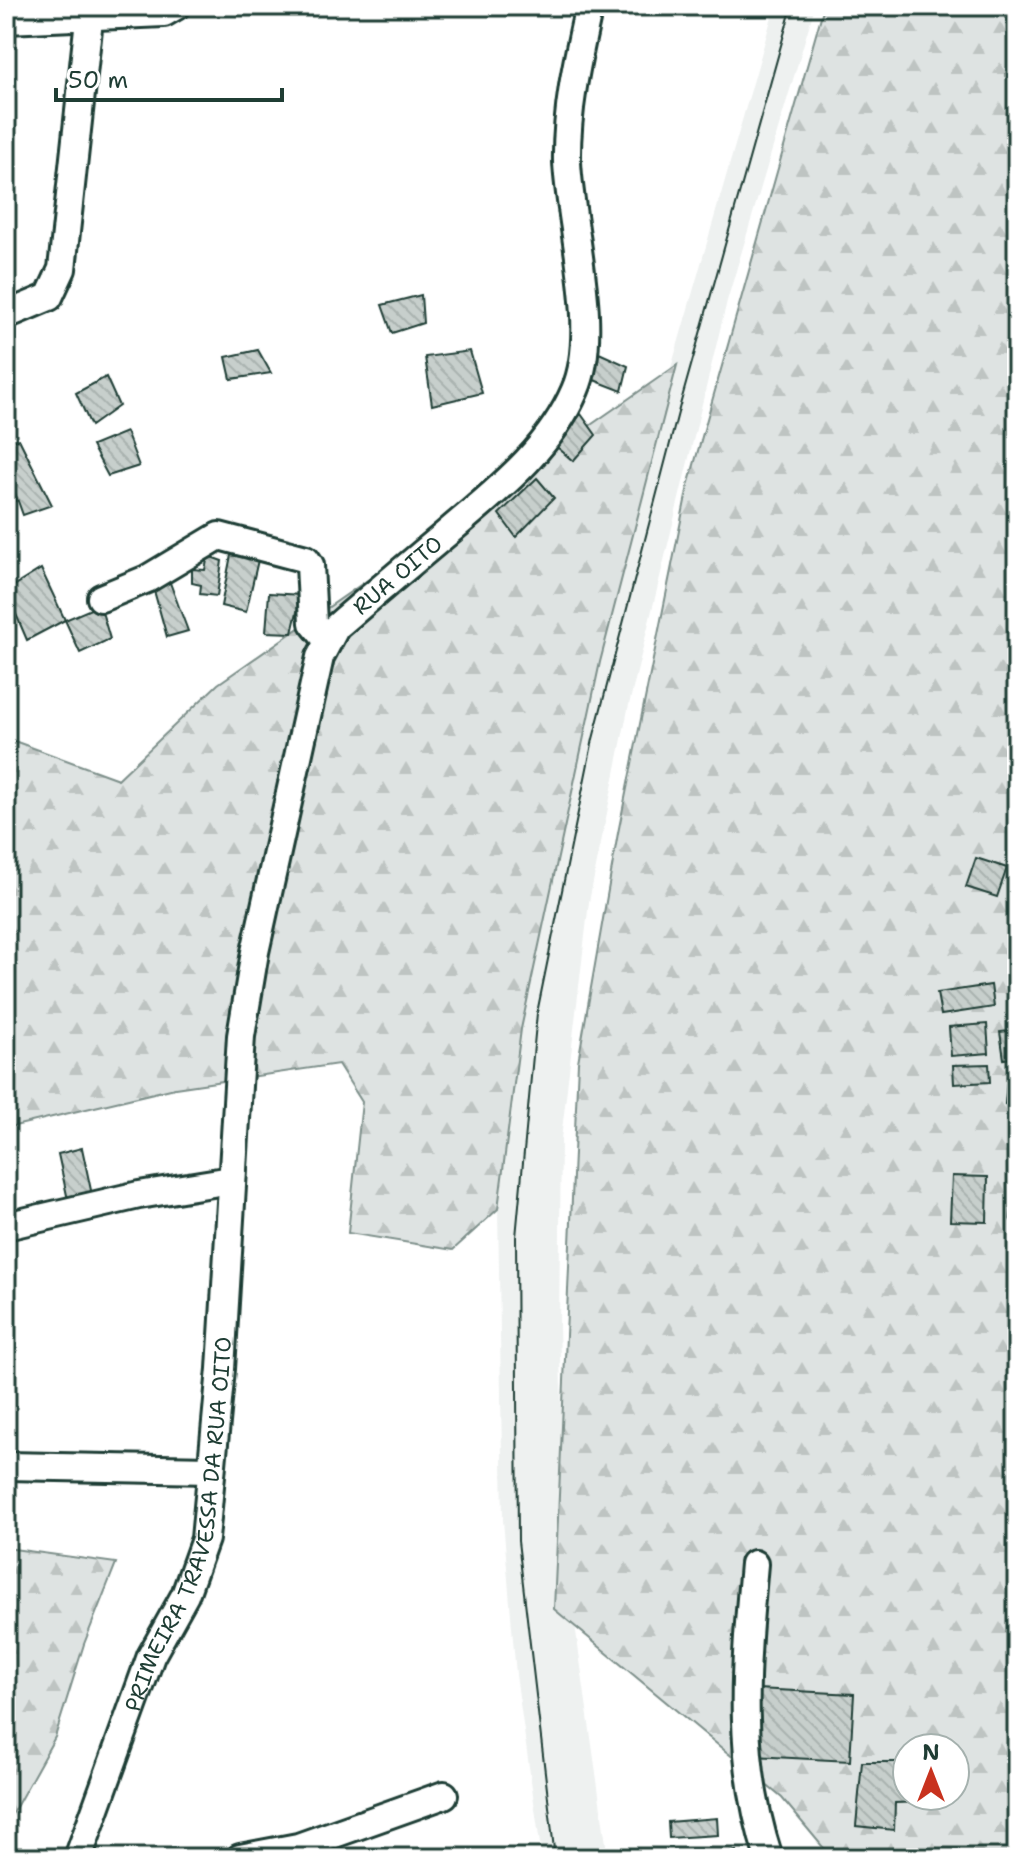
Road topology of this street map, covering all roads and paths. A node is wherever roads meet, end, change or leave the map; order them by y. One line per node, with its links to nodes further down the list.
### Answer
1 (176, 6): 3 (street)
2 (589, 6): 7 (street, RUA OITO)
3 (89, 19): 4 (street); 5 (street)
4 (6, 20)
5 (6, 315)
6 (101, 598): 7 (street)
7 (327, 640): 8 (street, RUA OITO)
8 (231, 1180): 9 (street); 11 (street, PRIMEIRA TRAVESSA DA RUA OITO)
9 (6, 1226)
10 (6, 1466): 11 (street)
11 (211, 1470): 14 (street, PRIMEIRA TRAVESSA DA RUA OITO)
12 (754, 1564): 16 (street)
13 (444, 1795): 15 (street)
14 (78, 1858)
15 (240, 1858)
16 (769, 1858)

